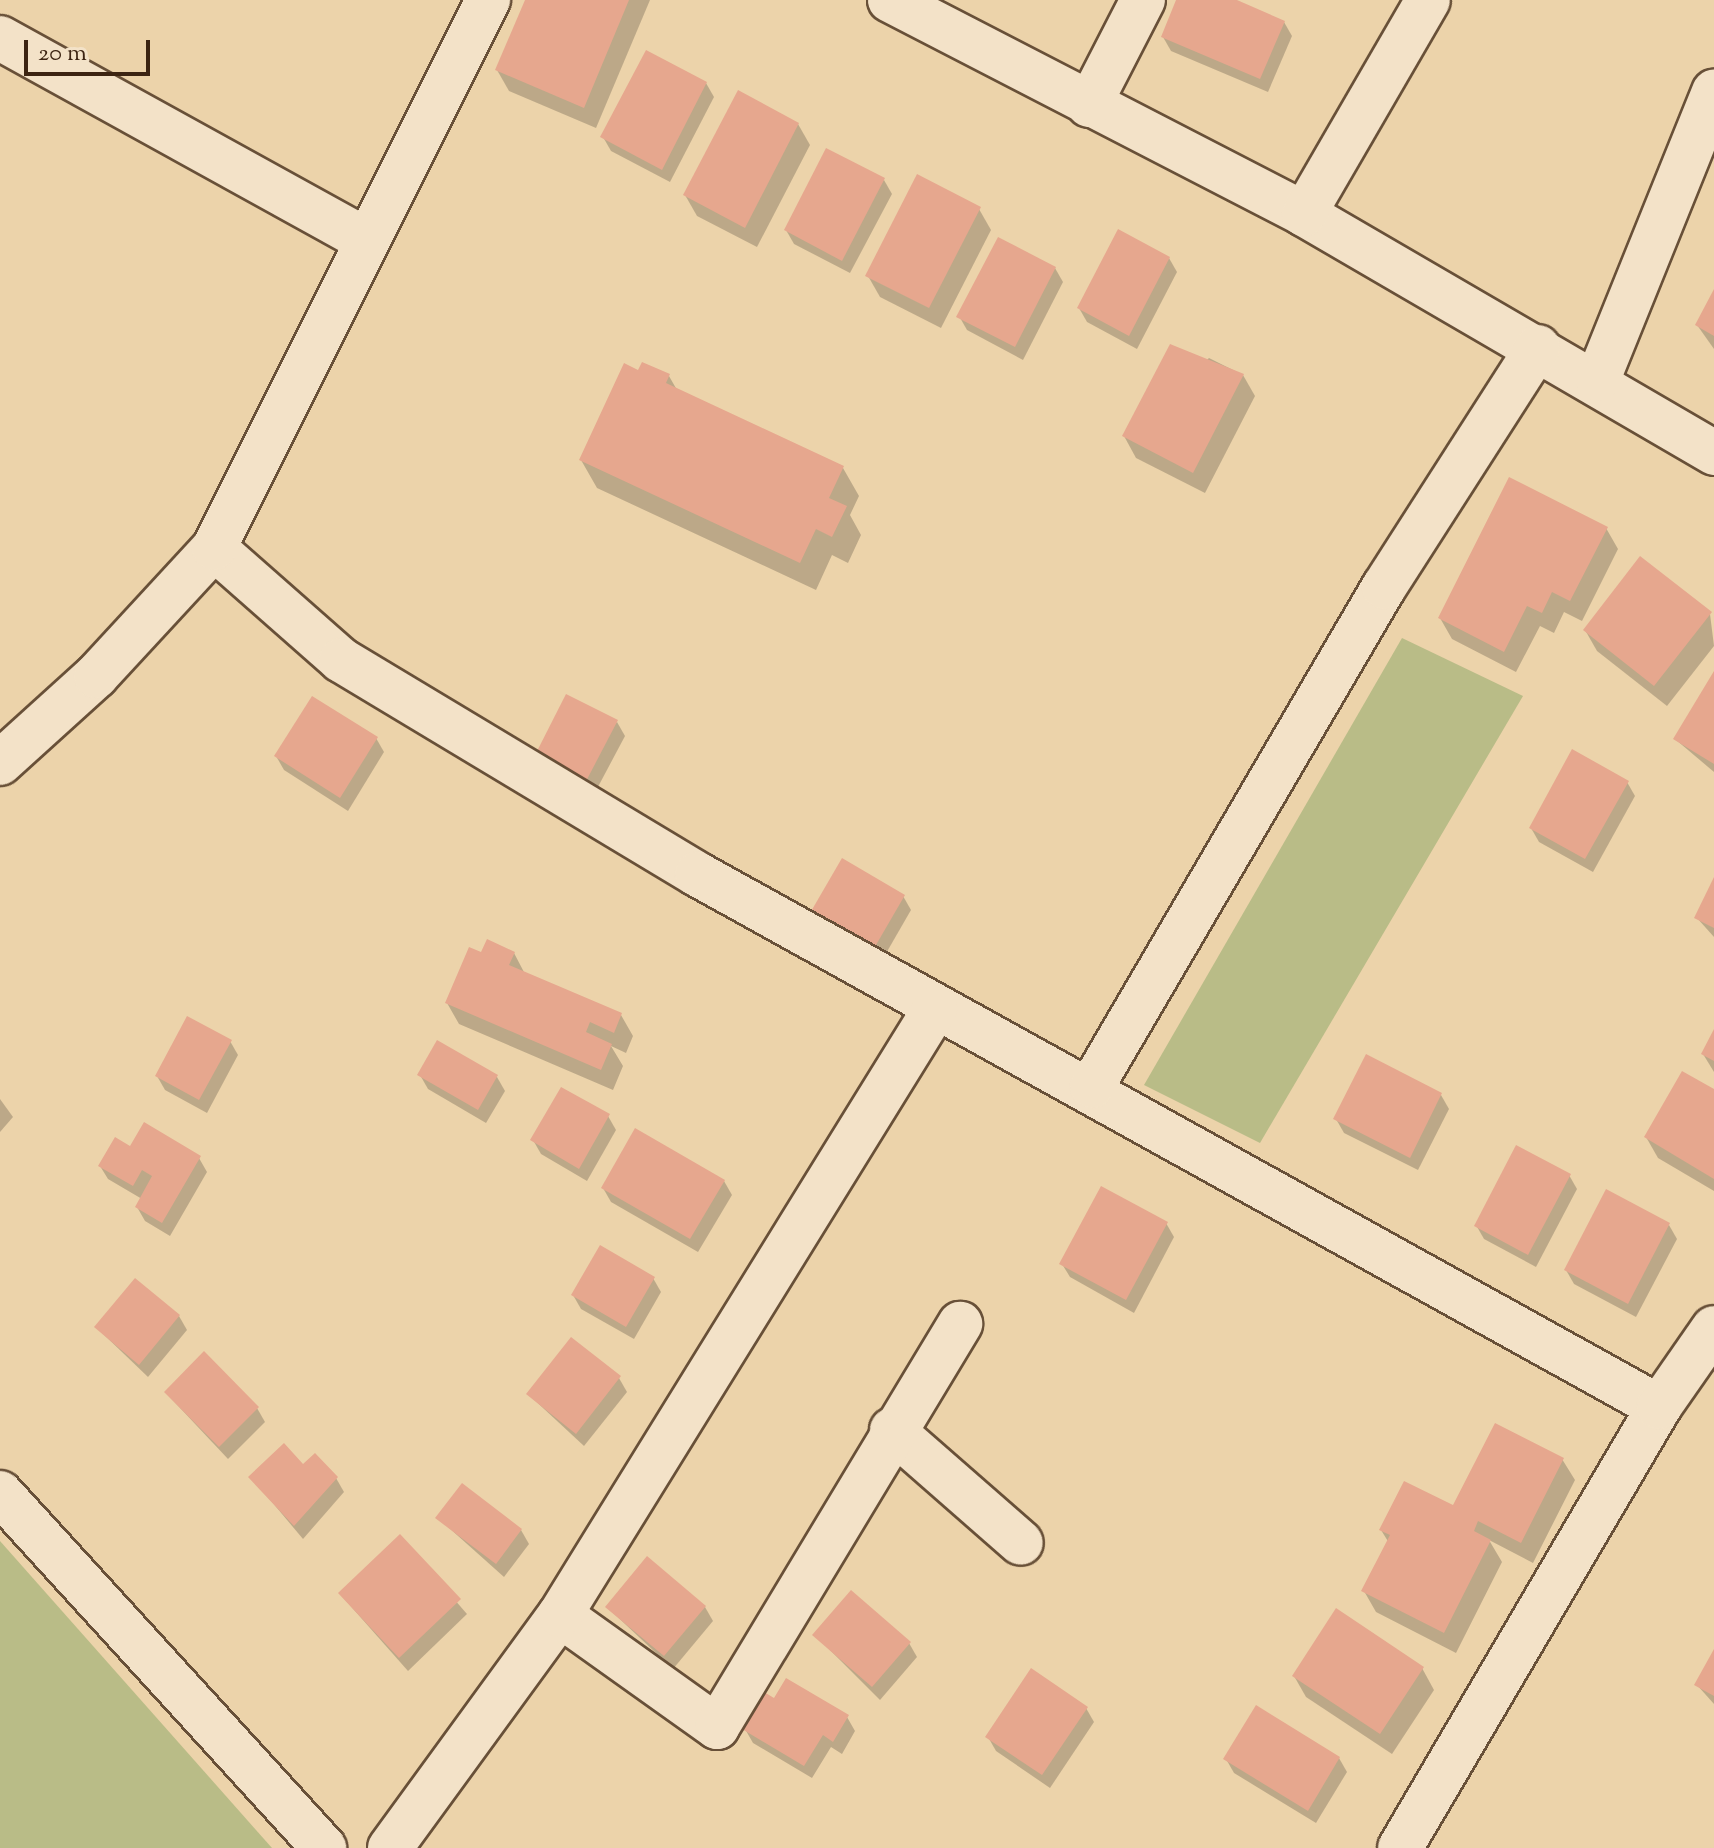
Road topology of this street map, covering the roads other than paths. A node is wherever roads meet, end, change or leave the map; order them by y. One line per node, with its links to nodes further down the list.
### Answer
1 (488, 0): 9 (street)
2 (890, 0): 7 (street)
3 (1143, 0): 7 (street)
4 (1428, 0): 8 (street)
5 (0, 38): 9 (street)
6 (1714, 92): 11 (street)
7 (1089, 105): 8 (street)
8 (1304, 214): 10 (street)
9 (367, 241): 13 (street)
10 (1538, 347): 11 (street); 16 (street)
11 (1598, 379): 12 (street)
12 (1714, 453)
13 (214, 548): 14 (street); 15 (street)
14 (0, 763)
15 (935, 1009): 16 (street); 23 (street)
16 (1092, 1086): 19 (street)
17 (960, 1324): 20 (street)
18 (1714, 1328): 19 (street)
19 (1659, 1407): 24 (street)
20 (892, 1430): 22 (street); 23 (street)
21 (0, 1493): 25 (street)
22 (1021, 1543)
23 (560, 1615): 26 (street)
24 (1411, 1844)
25 (324, 1848)
26 (390, 1848)

